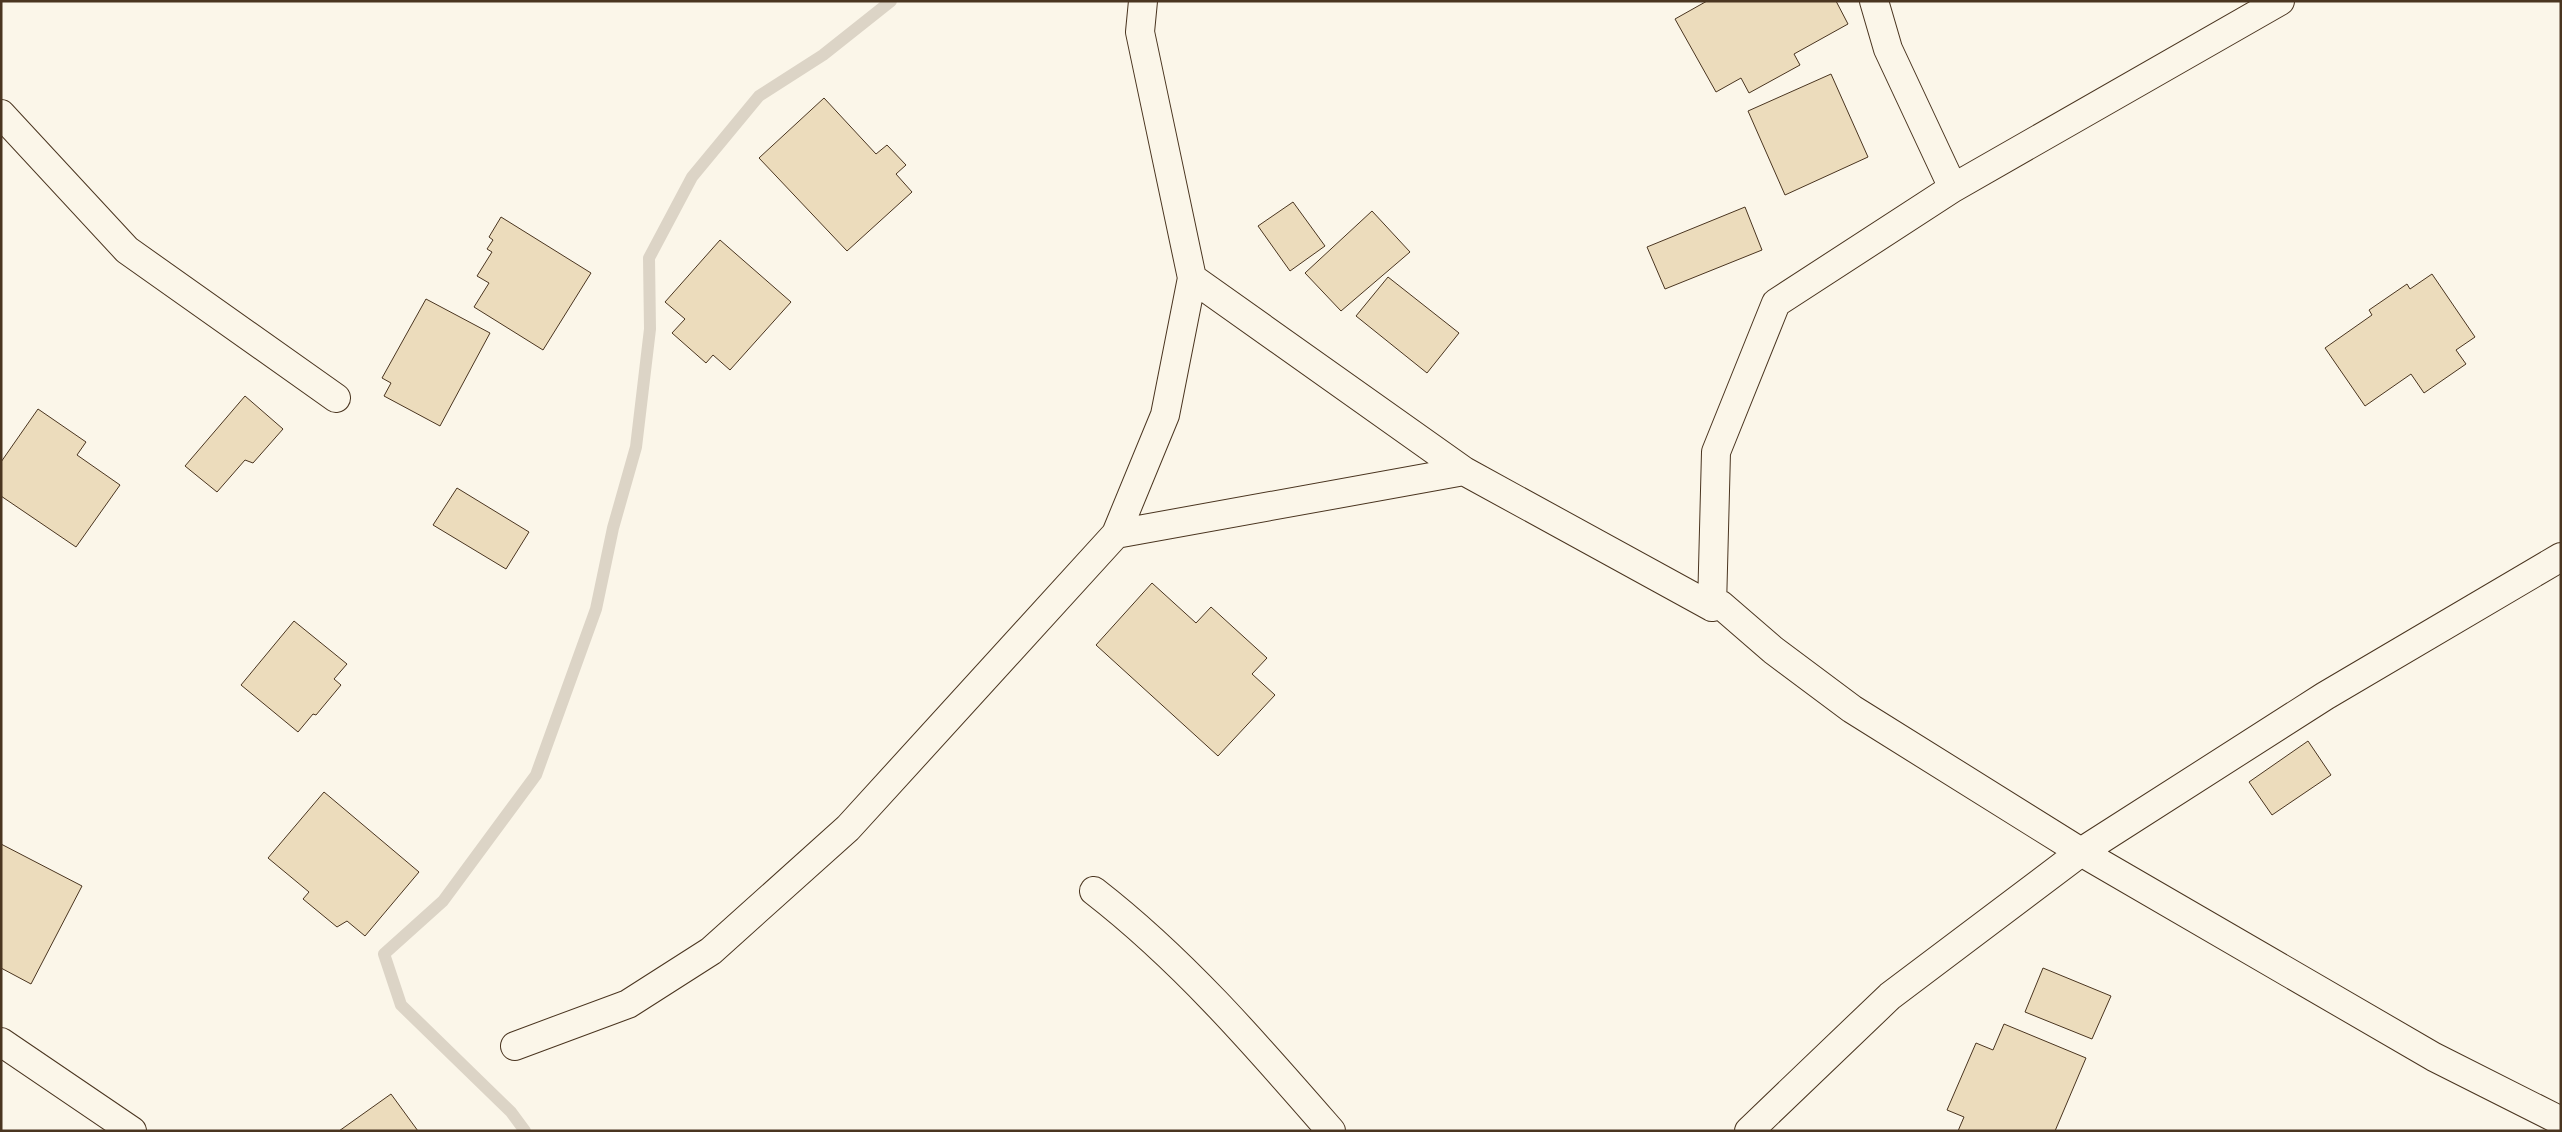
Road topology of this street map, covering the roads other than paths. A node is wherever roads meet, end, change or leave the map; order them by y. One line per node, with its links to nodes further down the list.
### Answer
1 (1143, 1): 6 (street)
2 (1874, 1): 5 (street)
3 (2280, 1): 5 (street)
4 (1, 114): 7 (street)
5 (1953, 188): 11 (street)
6 (1192, 278): 8 (street); 9 (street)
7 (336, 398)
8 (1464, 471): 9 (street); 11 (street)
9 (1116, 534): 15 (street)
10 (2561, 557): 12 (street)
11 (1712, 607): 12 (street)
12 (2081, 852): 16 (street); 19 (street)
13 (1094, 891): 18 (street)
14 (1, 1042): 17 (street)
15 (515, 1046)
16 (2561, 1121)
17 (132, 1131)
18 (1330, 1131)
19 (1750, 1131)

